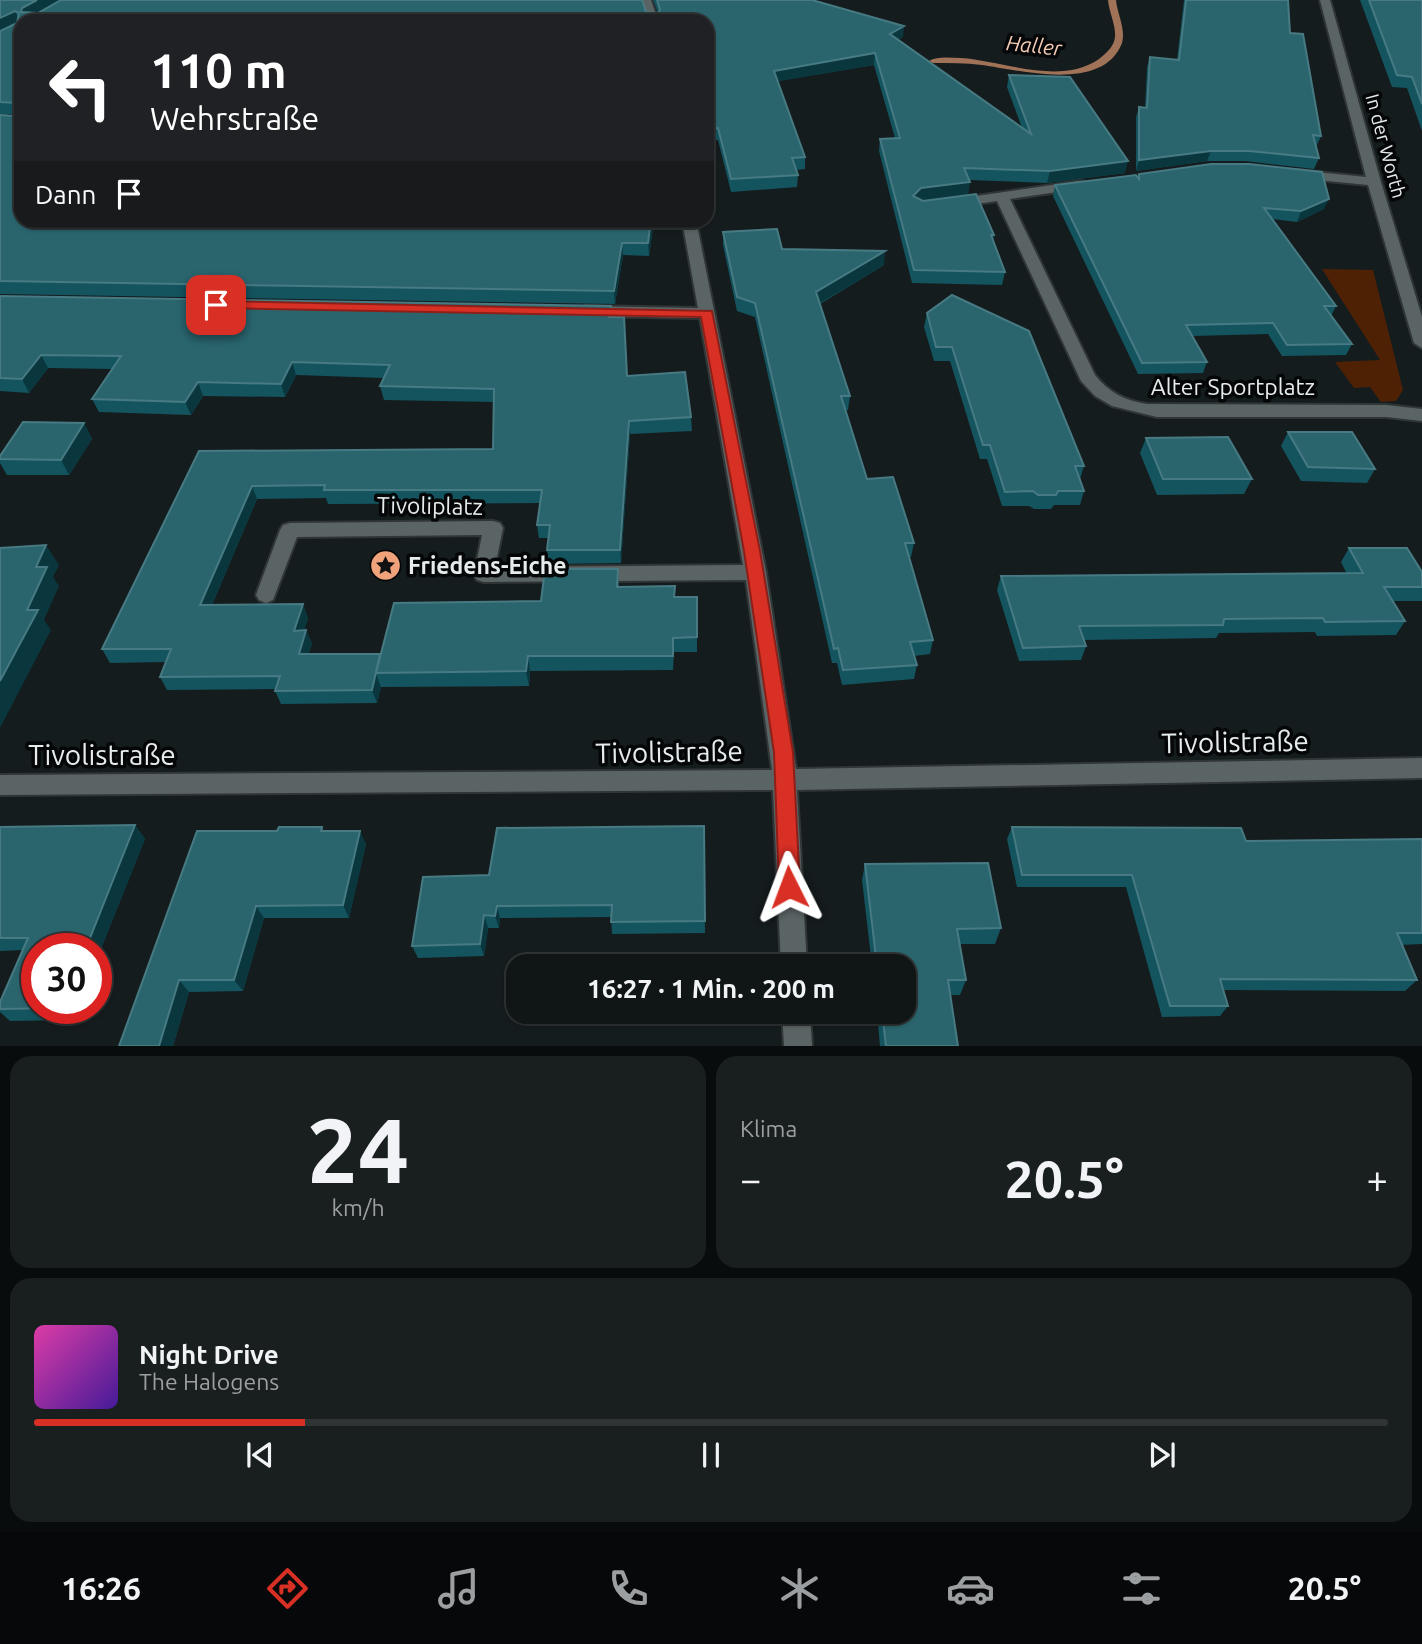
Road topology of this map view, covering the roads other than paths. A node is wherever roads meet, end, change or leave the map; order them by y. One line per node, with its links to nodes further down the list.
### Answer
1 (1325, 0): 3 (street, In der Worth)
2 (1286, 172): 3 (street)
3 (1374, 182): 10 (street, In der Worth)
4 (1093, 183): 5 (street)
5 (1002, 196): 6 (street); 11 (street, Alter Sportplatz)
6 (945, 204)
7 (691, 228): 9 (street)
8 (562, 311): 9 (street)
9 (707, 313): 12 (street)
10 (1422, 343)
11 (1422, 415)
12 (756, 572): 13 (street, Tivoliplatz); 15 (street)
13 (266, 595)
14 (1422, 768): 15 (street, Tivolistraße)
15 (784, 780): 16 (street, Tivolistraße); 17 (street)
16 (0, 785)
17 (793, 954)
18 (797, 1024): 19 (street)
19 (798, 1045)

